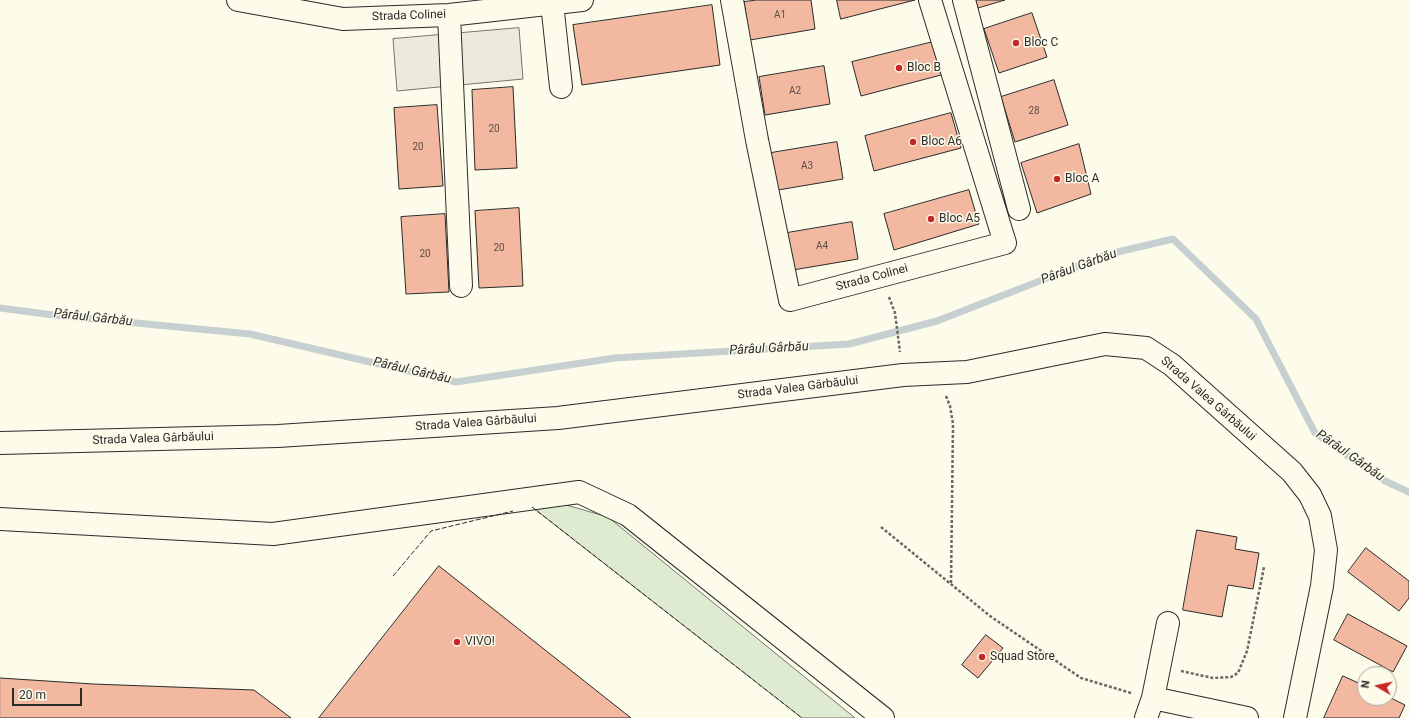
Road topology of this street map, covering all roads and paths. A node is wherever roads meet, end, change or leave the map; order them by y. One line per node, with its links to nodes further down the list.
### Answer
1 (238, 0): 7 (street, Strada Colinei)
2 (582, 0): 6 (street, Strada Colinei)
3 (732, 0): 4 (street, Strada Colinei)
4 (930, 0)
5 (964, 0): 9 (street)
6 (552, 3): 7 (street, Strada Colinei); 8 (street)
7 (449, 15): 10 (street)
8 (561, 87)
9 (1019, 209)
10 (460, 286)
11 (886, 291): 12 (path)
12 (900, 347)
13 (935, 373): 14 (street, Strada Valea Gârbăului); 18 (path); 24 (street, Strada Valea Gârbăului)
14 (0, 443)
15 (0, 519): 22 (street)
16 (881, 527): 18 (path)
17 (1264, 567): 20 (path)
18 (951, 584): 21 (path)
19 (1168, 623): 20 (street)
20 (1160, 666): 21 (street)
21 (1150, 708): 23 (street)
22 (883, 718)
23 (1247, 718)
24 (1295, 718)

